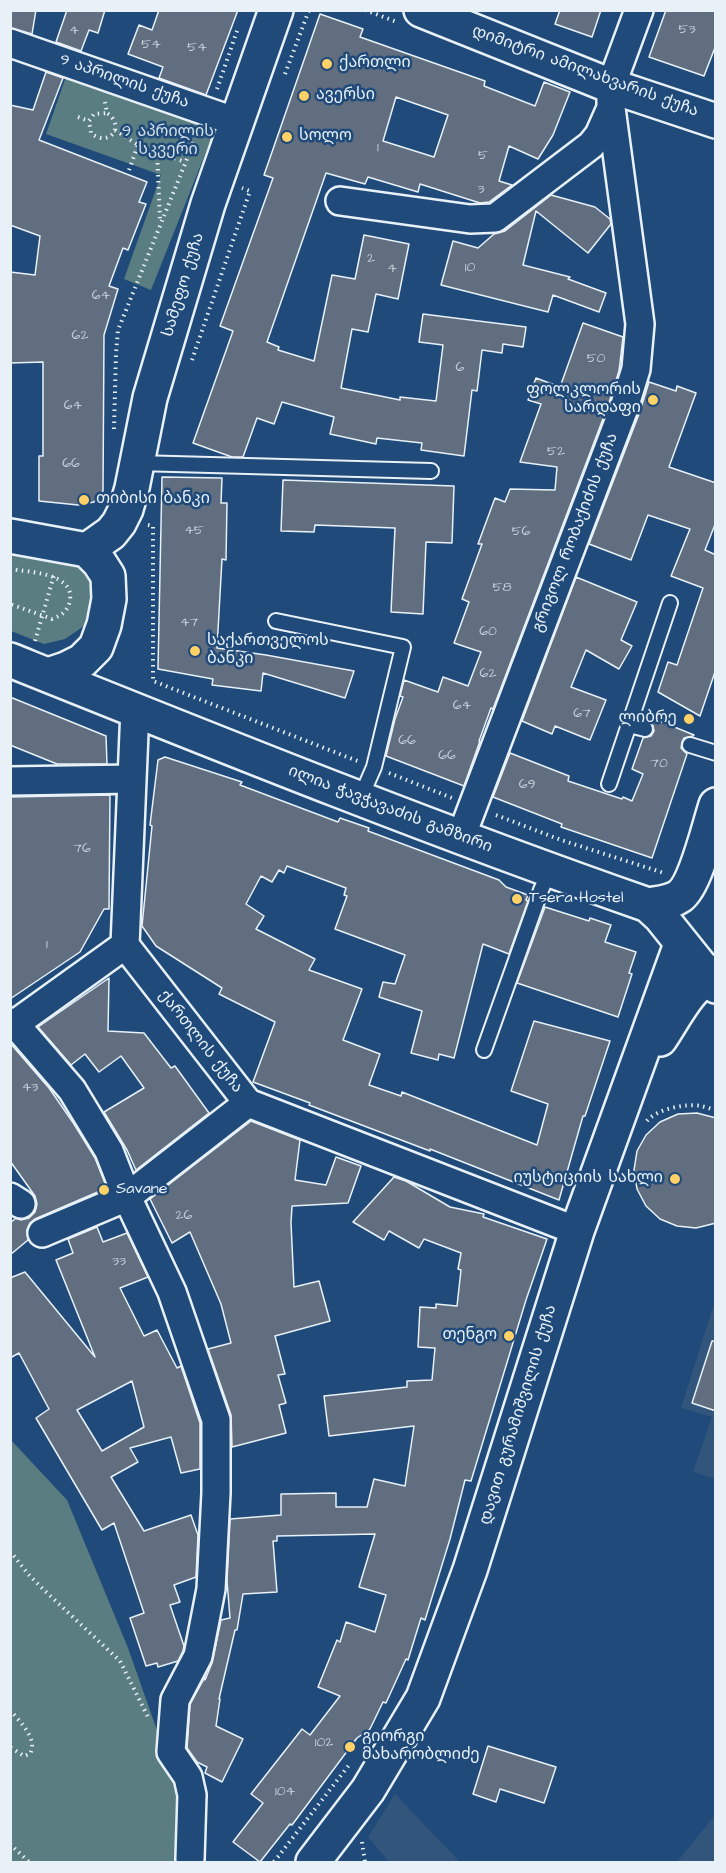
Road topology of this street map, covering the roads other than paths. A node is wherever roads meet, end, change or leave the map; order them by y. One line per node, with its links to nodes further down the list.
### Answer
1 (421, 10): 5 (main road, დიმიტრი ამილახვარის ქუჩა)
2 (639, 10): 5 (street, გრიგოლ რობაქიძის ქუჩა)
3 (272, 11): 6 (main road, სამეფო ქუჩა)
4 (10, 43): 6 (street, 9 აპრილის ქუჩა)
5 (611, 97): 7 (main road, დიმიტრი ამილახვარის ქუჩა); 8 (street); 27 (street, გრიგოლ რობაქიძის ქუჩა)
6 (223, 118): 9 (main road, სამეფო ქუჩა)
7 (716, 121)
8 (340, 201)
9 (137, 463): 10 (lane); 12 (main road, სამეფო ქუჩა)
10 (431, 471)
11 (10, 536): 12 (main road)
12 (87, 550): 16 (main road)
13 (670, 603): 18 (lane)
14 (276, 621): 25 (lane)
15 (23, 651): 16 (main road, ილია ჭავჭავაძის გამზირი)
16 (48, 675): 17 (main road, ილია ჭავჭავაძის გამზირი)
17 (135, 710): 22 (street); 25 (main road, ილია ჭავჭავაძის გამზირი)
18 (629, 725): 19 (lane); 24 (lane)
19 (645, 729)
20 (690, 745): 21 (lane)
21 (716, 753)
22 (132, 778): 23 (street); 31 (street)
23 (10, 781)
24 (609, 784)
25 (360, 799): 27 (main road, ილია ჭავჭავაძის გამზირი)
26 (716, 805): 29 (main road)
27 (462, 837): 28 (main road, ილია ჭავჭავაძის გამზირი)
28 (550, 870): 29 (main road, ილია ჭავჭავაძის გამზირი); 34 (lane)
29 (648, 905): 30 (main road, ილია ჭავჭავაძის გამზირი)
30 (681, 944): 32 (main road, ილია ჭავჭავაძის გამზირი); 35 (main road, დავით გურამიშვილის ქუჩა)
31 (125, 945): 33 (street); 36 (street, ქართლის ქუჩა)
32 (712, 978): 35 (main road, ილია ჭავჭავაძის გამზირი)
33 (13, 1023): 37 (street)
34 (484, 1050)
35 (629, 1086): 38 (main road, დავით გურამიშვილის ქუჩა)
36 (248, 1104): 37 (street); 38 (street, ქართლის ქუჩა)
37 (128, 1197): 39 (street); 40 (street)
38 (577, 1231): 41 (main road, დავით გურამიშვილის ქუჩა)
39 (42, 1233)
40 (190, 1859)
41 (313, 1863)

